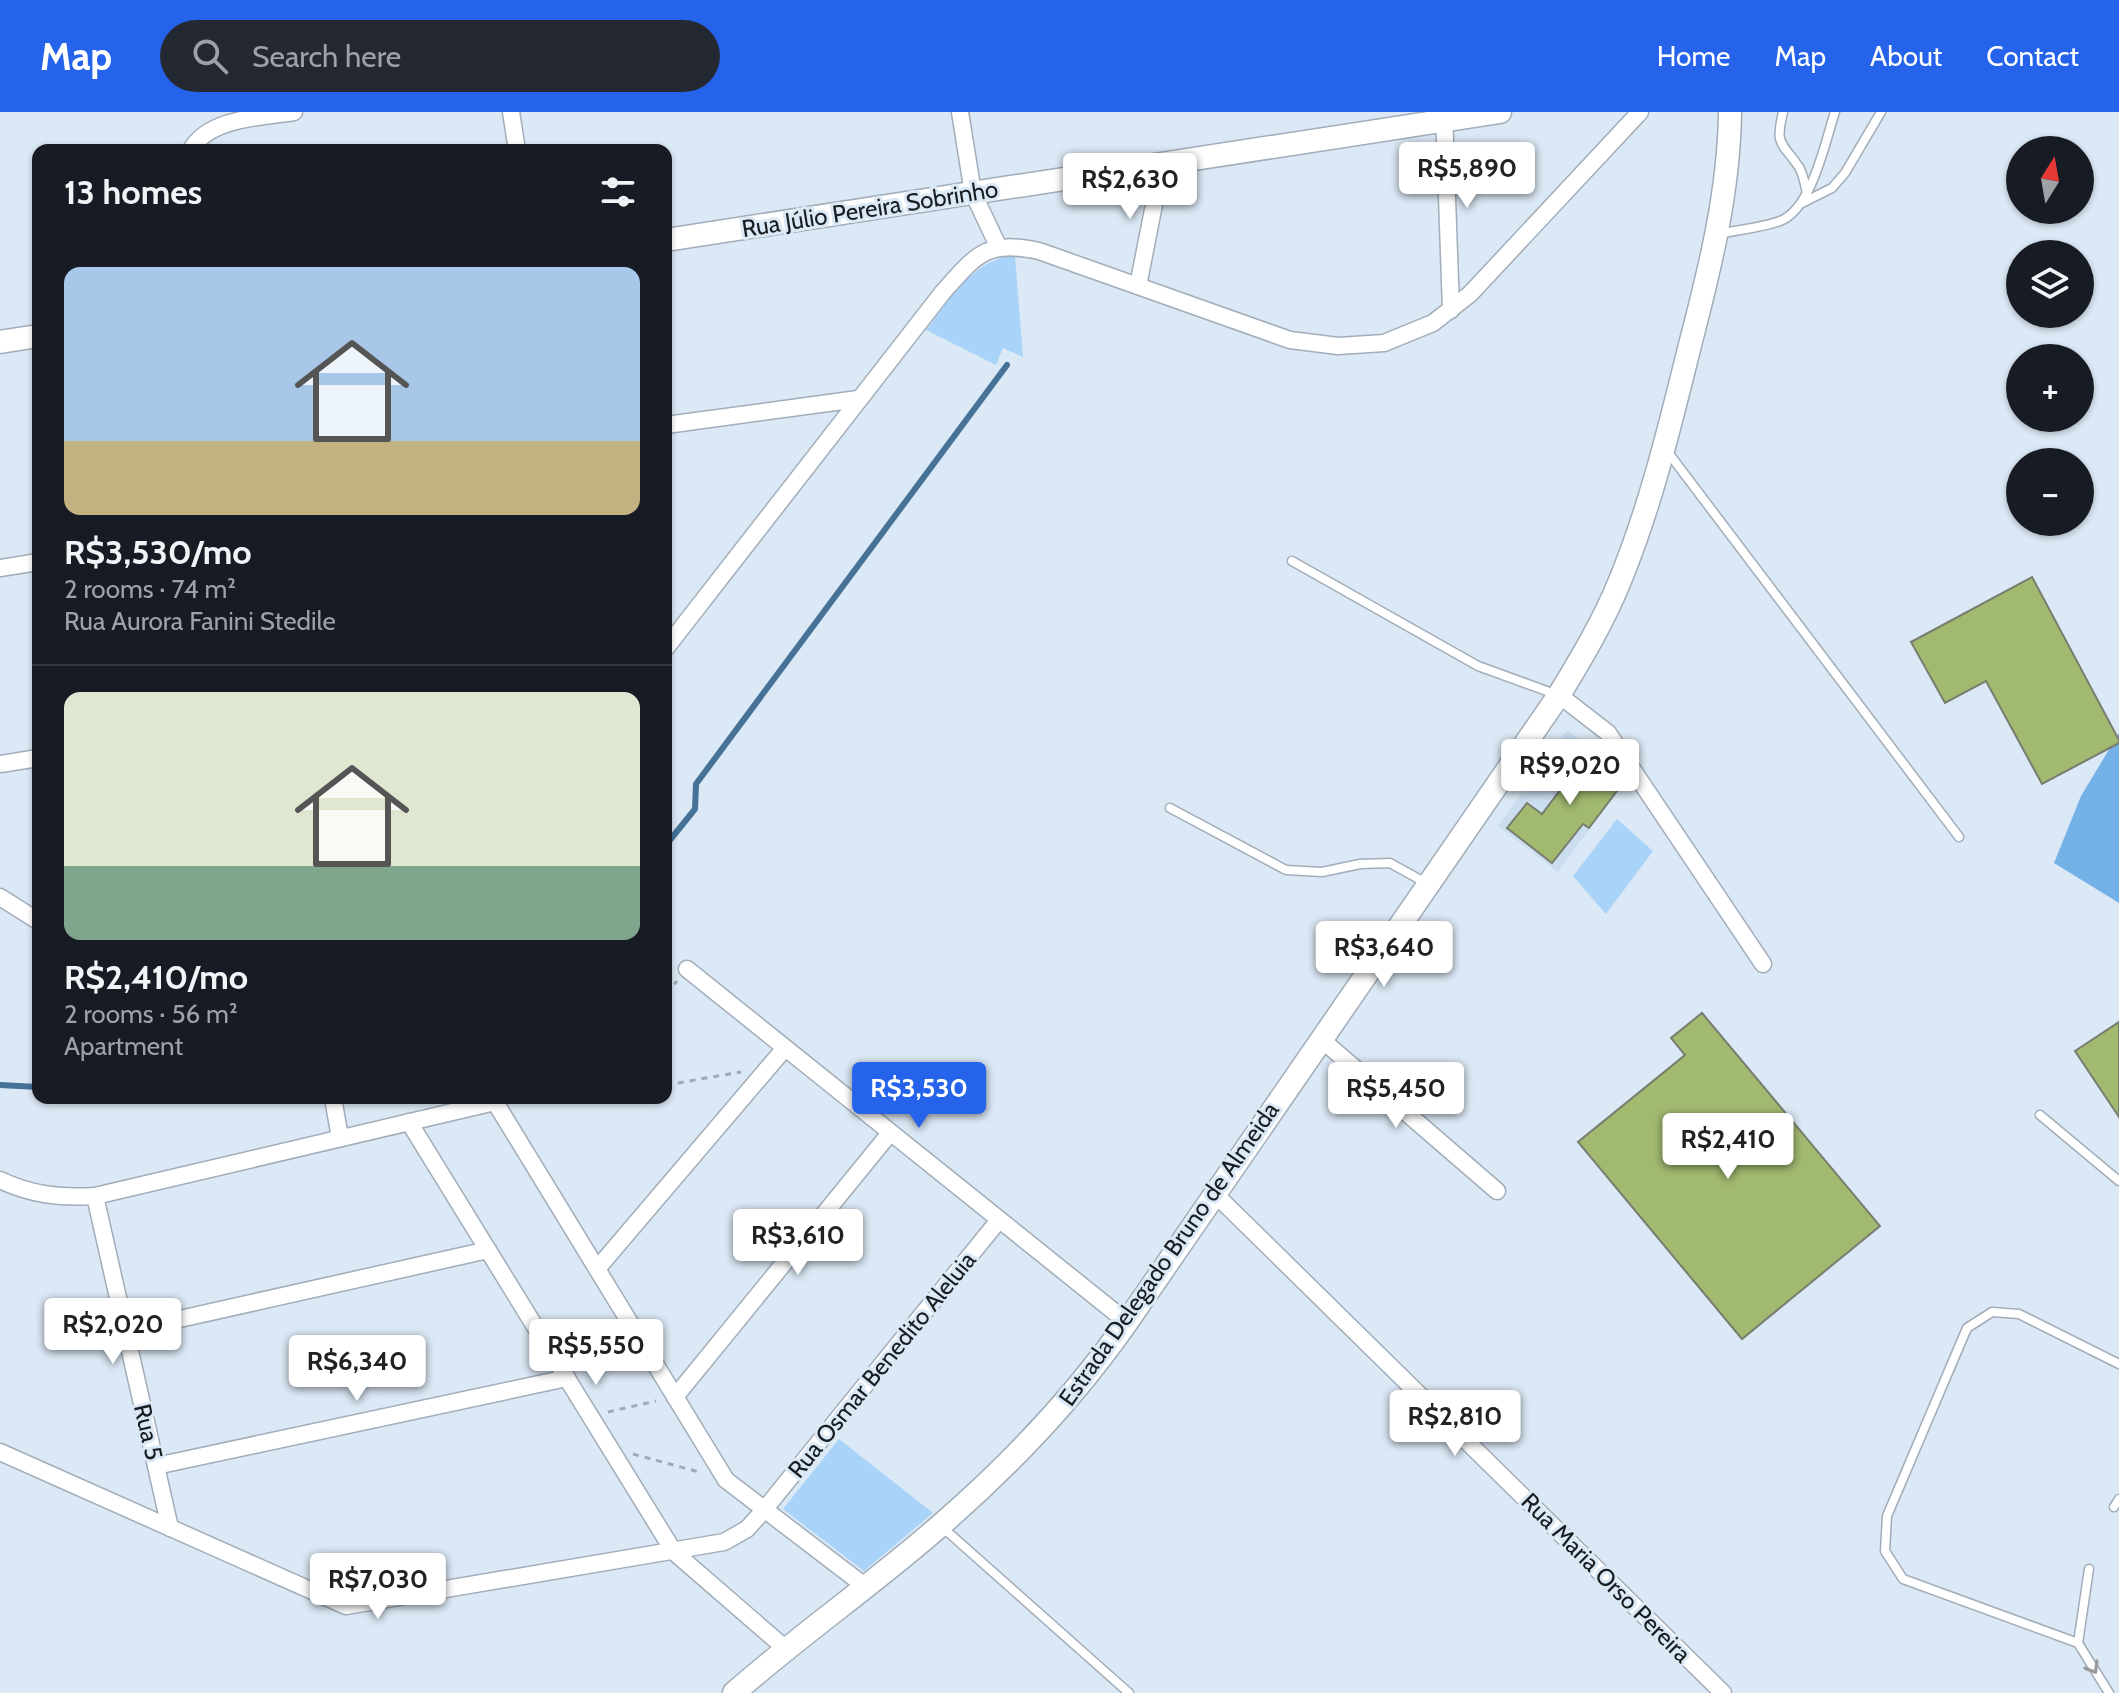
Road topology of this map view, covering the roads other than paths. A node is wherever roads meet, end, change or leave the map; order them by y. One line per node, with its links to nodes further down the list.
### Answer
1 (294, 112): 11 (street)
2 (511, 112): 12 (street)
3 (960, 112): 14 (street)
4 (1500, 112): 10 (main road, Rua Júlio Pereira Sobrinho)
5 (1640, 112): 21 (street)
6 (1730, 112): 17 (main road, Estrada Delegado Bruno de Almeida)
7 (1783, 112): 15 (lane)
8 (1835, 112): 15 (lane)
9 (1881, 112): 16 (lane)
10 (1444, 116): 13 (main road, Rua Júlio Pereira Sobrinho); 21 (street)
11 (195, 144)
12 (516, 144)
13 (1162, 164): 14 (main road, Rua Júlio Pereira Sobrinho); 20 (street)
14 (973, 193): 18 (main road, Rua Júlio Pereira Sobrinho); 19 (street)
15 (1807, 193): 16 (lane)
16 (1801, 204): 17 (lane)
17 (1717, 234): 26 (main road, Estrada Delegado Bruno de Almeida)
18 (672, 239)
19 (998, 246): 20 (street); 24 (street)
20 (1138, 286): 21 (street)
21 (1451, 310)
22 (32, 337): 23 (main road)
23 (0, 342)
24 (858, 399): 25 (street); 30 (street)
25 (672, 424)
26 (1664, 447): 31 (main road, Estrada Delegado Bruno de Almeida); 35 (lane)
27 (1292, 561): 31 (lane)
28 (32, 563): 29 (street)
29 (0, 568)
30 (672, 640)
31 (1559, 695): 36 (main road, Estrada Delegado Bruno de Almeida); 39 (street)
32 (32, 759): 33 (street)
33 (0, 764)
34 (1170, 808): 36 (lane)
35 (1959, 837)
36 (1429, 885): 41 (main road, Estrada Delegado Bruno de Almeida)
37 (0, 897): 38 (street)
38 (32, 917)
39 (1763, 964)
40 (687, 969): 42 (street)
41 (1321, 1039): 52 (street); 53 (main road, Estrada Delegado Bruno de Almeida)
42 (785, 1048): 48 (street); 57 (street)
43 (334, 1104): 49 (street)
44 (486, 1104): 47 (street)
45 (496, 1104): 57 (street)
46 (2040, 1115): 51 (lane)
47 (409, 1122): 49 (street); 56 (street)
48 (890, 1133): 55 (street); 62 (street)
49 (340, 1138): 54 (street)
50 (0, 1180): 54 (street)
51 (2119, 1181)
52 (1497, 1191)
53 (1215, 1194): 58 (main road, Estrada Delegado Bruno de Almeida); 75 (street, Rua Maria Orso Pereira)
54 (95, 1196): 59 (street, Rua 5)
55 (999, 1220): 58 (street); 65 (street, Rua Osmar Benedito Aleluia)
56 (488, 1250): 59 (street); 61 (street)
57 (597, 1269): 62 (street)
58 (1127, 1322): 66 (main road, Estrada Delegado Bruno de Almeida)
59 (126, 1331): 64 (street, Rua 5)
60 (2119, 1364): 71 (lane)
61 (567, 1378): 64 (street); 68 (street)
62 (675, 1397): 65 (street)
63 (0, 1452): 67 (street, Rua Osmar Benedito Aleluia)
64 (156, 1466): 67 (street, Rua 5)
65 (764, 1510): 68 (street, Rua Osmar Benedito Aleluia); 70 (street)
66 (941, 1526): 70 (main road, Estrada Delegado Bruno de Almeida); 74 (lane)
67 (170, 1528): 68 (street, Rua Osmar Benedito Aleluia)
68 (674, 1552): 72 (street)
69 (2089, 1569): 71 (lane)
70 (866, 1587): 72 (main road, Estrada Delegado Bruno de Almeida)
71 (2078, 1643): 76 (lane, one-way to 76)
72 (786, 1649): 73 (main road, Estrada Delegado Bruno de Almeida)
73 (734, 1693)
74 (1129, 1693)
75 (1723, 1693)
76 (2109, 1693)

